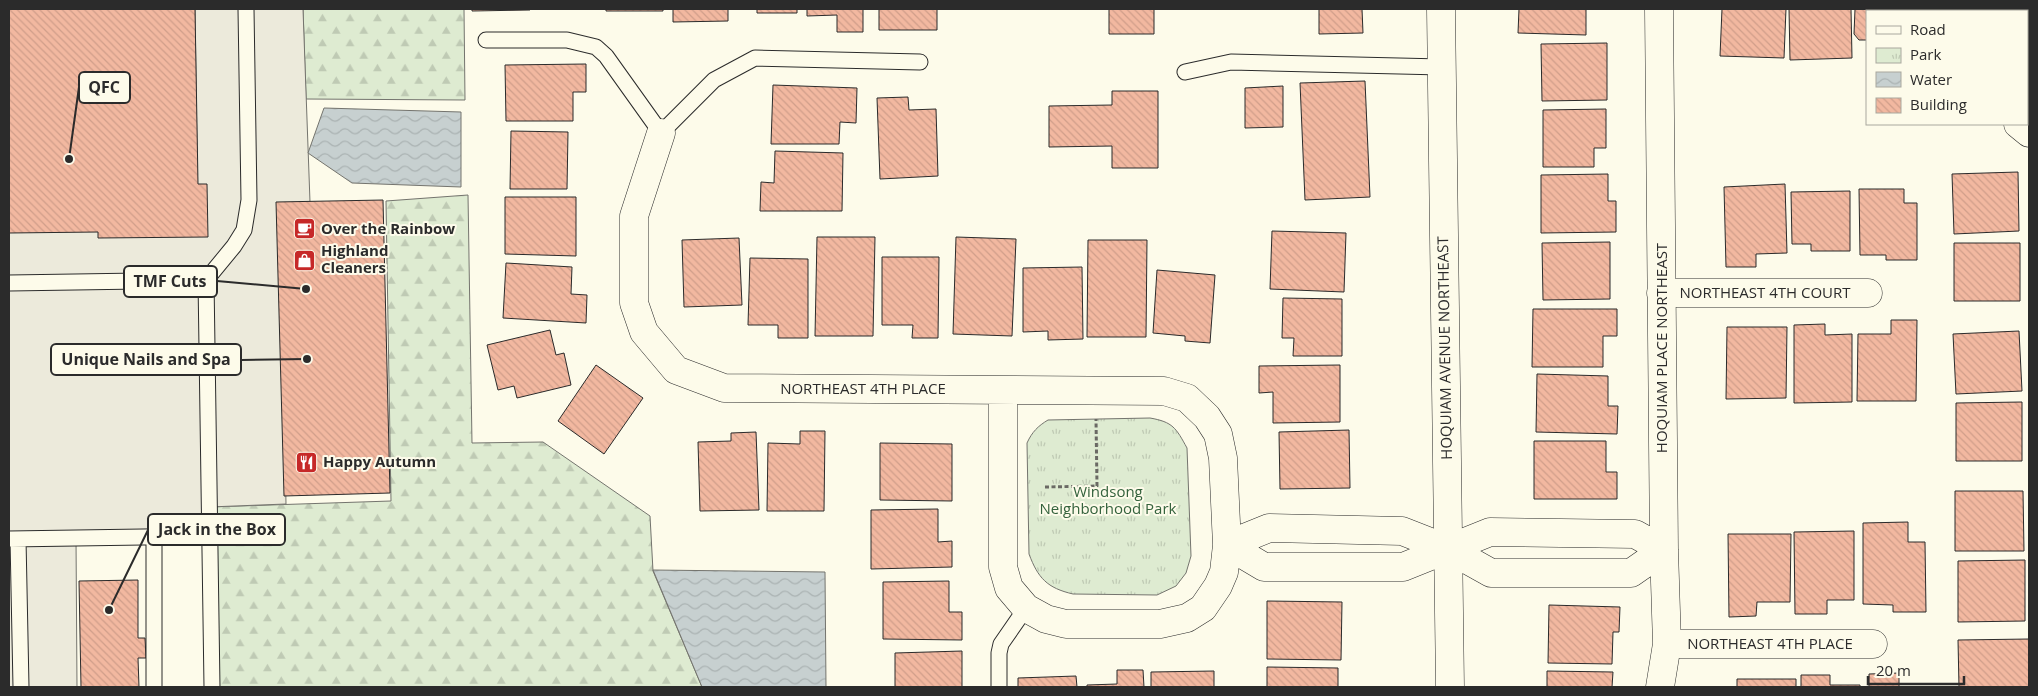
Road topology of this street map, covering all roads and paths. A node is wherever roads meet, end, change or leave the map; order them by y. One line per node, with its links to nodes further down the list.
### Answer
1 (246, 9): 11 (lane)
2 (1441, 9): 6 (street, HOQUIAM AVENUE NORTHEAST)
3 (1659, 9): 13 (street, HOQUIAM PLACE NORTHEAST)
4 (486, 40): 9 (lane)
5 (920, 62): 9 (lane)
6 (1442, 66): 7 (lane); 22 (street, HOQUIAM AVENUE NORTHEAST)
7 (1185, 72)
8 (2019, 125): 10 (street)
9 (661, 133): 15 (street, NORTHEAST 4TH PLACE)
10 (2029, 133)
11 (206, 280): 12 (lane); 19 (lane)
12 (9, 283)
13 (1661, 293): 14 (street, NORTHEAST 4TH COURT); 23 (street, HOQUIAM PLACE NORTHEAST)
14 (1868, 293)
15 (1003, 390): 16 (street, NORTHEAST 4TH PLACE); 24 (street, NORTHEAST 4TH PLACE)
16 (1096, 391): 17 (path); 21 (street, NORTHEAST 4TH PLACE)
17 (1045, 487)
18 (154, 536): 19 (lane); 20 (lane); 28 (lane)
19 (210, 536): 29 (lane)
20 (14, 539): 27 (lane)
21 (1227, 545): 22 (street); 22 (street); 24 (street, NORTHEAST 4TH PLACE)
22 (1448, 550): 23 (street); 23 (street); 31 (street, HOQUIAM AVENUE NORTHEAST)
23 (1664, 550): 25 (street, HOQUIAM PLACE NORTHEAST)
24 (1026, 608): 30 (lane)
25 (1667, 644): 26 (street, NORTHEAST 4TH PLACE); 32 (street, HOQUIAM PLACE NORTHEAST)
26 (1873, 644)
27 (21, 687)
28 (154, 687)
29 (212, 687)
30 (999, 687)
31 (1450, 687)
32 (1660, 687)

